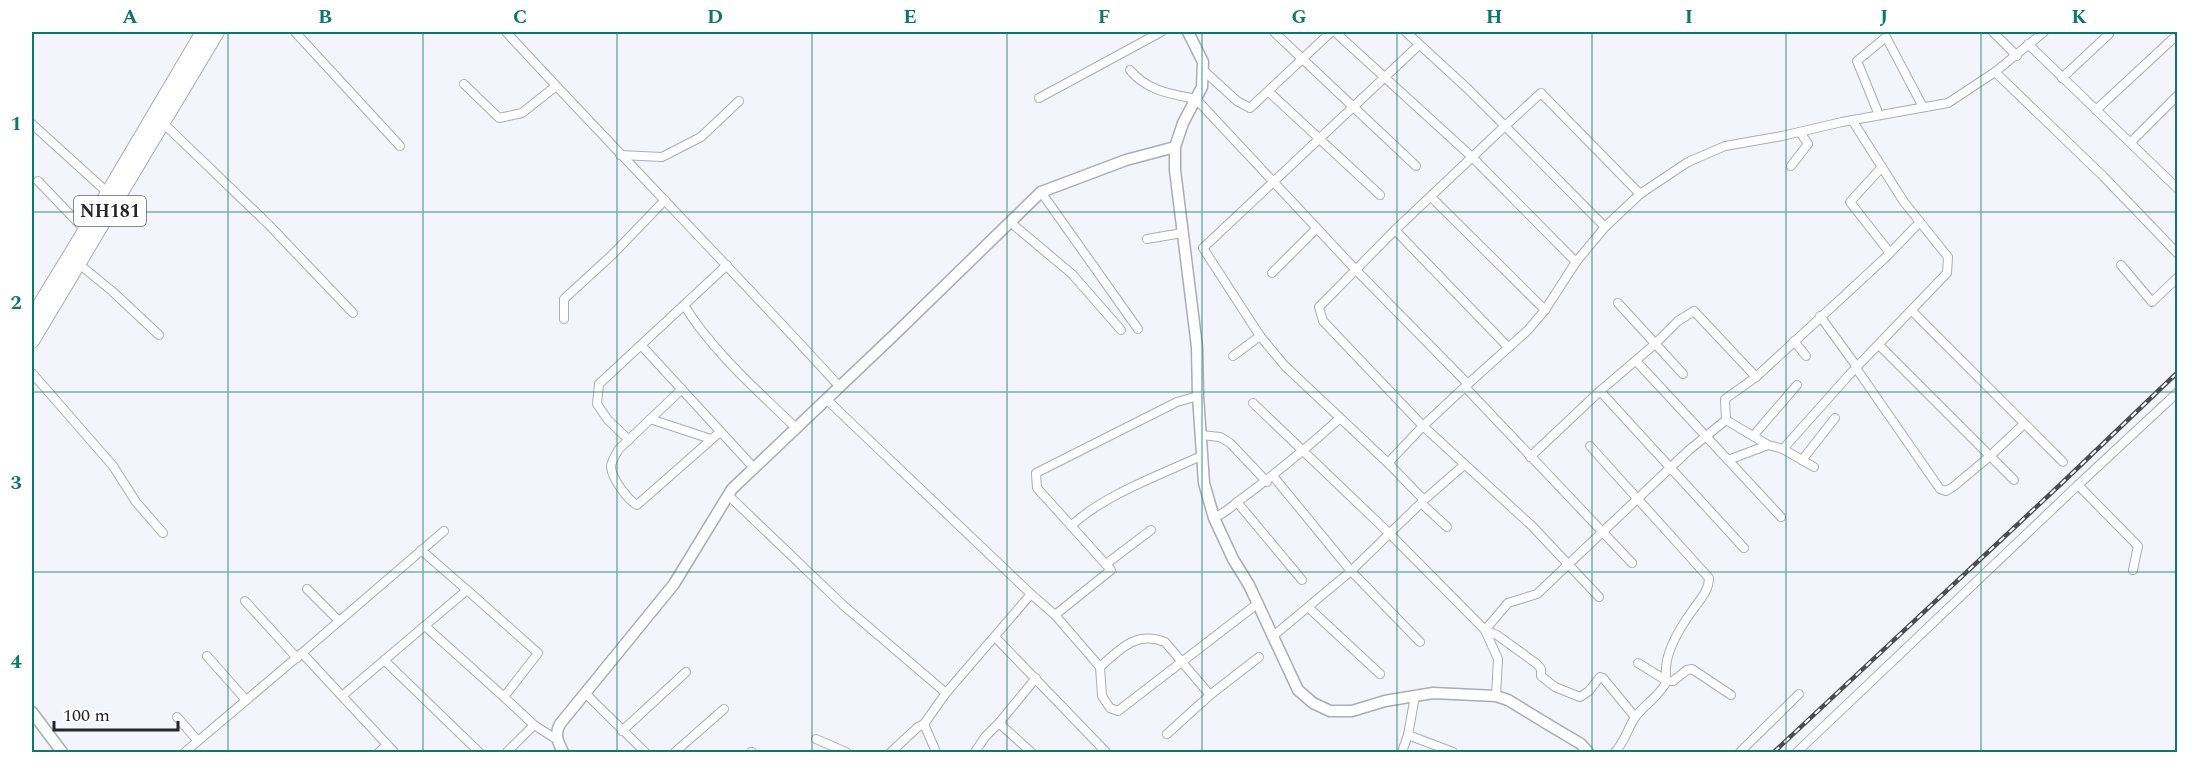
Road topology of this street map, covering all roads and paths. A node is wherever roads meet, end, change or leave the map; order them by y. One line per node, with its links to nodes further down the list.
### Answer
1 (295, 32): 40 (street)
2 (506, 32): 23 (street)
3 (1161, 32): 26 (street)
4 (1188, 32): 17 (street)
5 (1274, 32): 16 (street)
6 (1333, 32): 16 (street); 20 (street)
7 (1406, 32): 14 (street)
8 (1993, 32): 15 (street)
9 (2044, 32): 13 (street)
10 (209, 34): 33 (highway, NH181)
11 (2109, 34): 21 (street)
12 (2178, 34): 31 (street)
13 (2028, 44): 15 (street); 21 (street)
14 (1419, 45): 20 (street); 36 (street)
15 (2017, 56): 19 (street)
16 (1302, 59): 24 (street); 29 (street)
17 (1202, 69): 24 (street); 27 (street)
18 (1130, 70): 27 (street)
19 (1995, 72): 30 (street); 65 (street)
20 (1384, 77): 29 (street); 43 (street)
21 (2062, 78): 31 (street)
22 (464, 84): 23 (street)
23 (556, 86): 42 (street)
24 (1269, 92): 38 (street)
25 (2178, 95): 39 (street)
26 (1039, 98)
27 (1196, 99): 41 (street); 48 (street)
28 (739, 101): 42 (street)
29 (1355, 107): 38 (street); 44 (street)
30 (1923, 107): 32 (street); 32 (street)
31 (2096, 110): 39 (street)
32 (1879, 115): 34 (street)
33 (158, 119): 51 (highway, NH181); 67 (highway, NH181); 77 (street)
34 (1852, 120): 37 (street); 46 (street)
35 (32, 124): 51 (street)
36 (1504, 126): 43 (street); 52 (street); 58 (street)
37 (1800, 132): 45 (street); 52 (street)
38 (1319, 140): 48 (street); 53 (street)
39 (2131, 142): 49 (street)
40 (400, 146)
41 (1174, 147): 50 (street); 62 (street)
42 (620, 155): 55 (street)
43 (1473, 157): 54 (street); 66 (street)
44 (1416, 166)
45 (1791, 166)
46 (1881, 167): 57 (street); 64 (street)
47 (38, 181): 60 (street)
48 (1273, 182): 59 (street); 84 (street)
49 (2178, 189)
50 (1041, 192): 56 (street); 81 (street)
51 (108, 193): 60 (highway, NH181)
52 (1640, 194): 58 (street)
53 (1380, 195)
54 (1431, 197): 61 (street); 75 (street)
55 (665, 200): 68 (street); 80 (street)
56 (1010, 222): 82 (street); 100 (street)
57 (1920, 222): 64 (street); 76 (street)
58 (1605, 227): 66 (street)
59 (1317, 228): 70 (street); 71 (street)
60 (85, 230): 79 (highway, NH181)
61 (1395, 230): 70 (street); 90 (street)
62 (1182, 233): 63 (street); 104 (street)
63 (1148, 239)
64 (1890, 253): 78 (street)
65 (2178, 254)
66 (1576, 262): 75 (street)
67 (79, 264): 83 (street); 85 (highway, NH181)
68 (728, 265): 74 (street); 100 (street)
69 (2121, 265): 72 (street)
70 (1355, 269): 99 (street); 112 (street)
71 (1272, 273)
72 (2178, 277)
73 (1618, 303): 87 (street)
74 (684, 305): 88 (street); 113 (street)
75 (1545, 310): 90 (street)
76 (1912, 311): 89 (street); 111 (street)
77 (353, 313)
78 (1820, 316): 86 (street); 94 (street)
79 (32, 318)
80 (564, 319)
81 (1138, 329)
82 (1121, 330)
83 (159, 335)
84 (1260, 336): 91 (street); 109 (street)
85 (32, 341)
86 (1794, 341): 92 (street); 97 (street)
87 (1655, 344): 93 (street); 96 (street); 97 (street)
88 (641, 345): 101 (street); 118 (street)
89 (1879, 345): 94 (street); 125 (street)
90 (1508, 347): 99 (street)
91 (1233, 356)
92 (1806, 356)
93 (1636, 361): 102 (street); 116 (street)
94 (1857, 367): 122 (street); 125 (street)
95 (32, 373): 149 (street)
96 (1683, 374)
97 (1756, 377): 110 (street)
98 (1797, 384): 117 (street)
99 (1466, 385): 112 (street); 126 (street)
100 (840, 387): 105 (street)
101 (682, 389): 108 (street); 114 (street)
102 (1600, 391): 126 (street); 134 (street)
103 (2178, 392): 137 (street)
104 (1198, 396): 115 (street); 144 (street)
105 (826, 399): 113 (street); 161 (street)
106 (1253, 403): 123 (street)
107 (1835, 417): 128 (street)
108 (650, 419): 118 (street); 119 (street)
109 (1339, 419): 123 (street); 130 (street)
110 (1726, 420): 116 (street); 117 (street)
111 (2024, 424): 125 (street); 129 (street)
112 (1423, 426): 130 (street); 131 (street)
113 (796, 428): 133 (street)
114 (720, 432): 119 (street); 133 (street)
115 (1201, 435): 124 (street); 135 (street)
116 (1706, 435): 127 (street); 134 (street)
117 (1753, 436): 120 (street)
118 (629, 440): 119 (street)
119 (711, 440)
120 (1768, 445): 122 (street); 127 (street)
121 (1590, 446): 139 (street)
122 (1783, 449): 128 (street)
123 (1303, 452): 135 (street); 150 (street)
124 (1203, 455): 143 (street); 144 (street)
125 (1990, 456): 136 (street)
126 (1530, 457): 148 (street)
127 (1728, 460): 142 (street)
128 (1802, 460): 132 (street)
129 (2063, 462)
130 (1388, 464): 141 (street)
131 (1464, 465): 141 (street); 155 (street)
132 (1814, 467)
133 (754, 468): 138 (street)
134 (1672, 468): 139 (street); 151 (street)
135 (1270, 479): 140 (street); 157 (street)
136 (2014, 480)
137 (2078, 485): 156 (street); 228 (street)
138 (728, 495): 184 (street); 185 (street)
139 (1638, 498): 148 (street); 183 (street)
140 (1238, 501): 143 (street); 158 (street)
141 (1423, 502): 145 (street); 150 (street)
142 (1781, 517)
143 (1214, 518): 164 (street)
144 (1071, 526): 154 (street)
145 (1447, 527)
146 (1151, 530): 154 (street)
147 (444, 531): 152 (street)
148 (1602, 531): 153 (street); 155 (street)
149 (163, 533)
150 (1390, 534): 157 (street); 169 (street)
151 (1744, 548)
152 (422, 550): 160 (street); 167 (street)
153 (1632, 563)
154 (1106, 564): 166 (street)
155 (1568, 565): 162 (street); 169 (street)
156 (2133, 570)
157 (1352, 571): 165 (street); 172 (street)
158 (1302, 580)
159 (307, 589): 167 (street)
160 (467, 590): 168 (street); 192 (street)
161 (1031, 594): 166 (street); 170 (street)
162 (1599, 597)
163 (244, 601): 174 (street)
164 (1257, 604): 171 (street); 177 (street)
165 (1309, 608): 171 (street); 181 (street)
166 (1055, 615): 179 (street)
167 (339, 621): 174 (street)
168 (425, 626): 176 (street); 192 (street)
169 (1485, 630): 191 (street); 197 (street)
170 (995, 637): 182 (street); 185 (street)
171 (1272, 637): 190 (street)
172 (1420, 642)
173 (207, 656): 193 (street)
174 (299, 656): 189 (street); 193 (street)
175 (1259, 657): 187 (street)
176 (384, 660): 189 (street); 214 (street)
177 (1183, 661): 179 (street); 179 (street); 187 (street)
178 (1638, 663): 183 (street)
179 (1100, 667)
180 (686, 672): 201 (street)
181 (1380, 674)
182 (1036, 678): 198 (street); 210 (street)
183 (1667, 681): 188 (street); 197 (street)
184 (585, 693): 201 (street); 204 (street)
185 (946, 693): 199 (street)
186 (1799, 694): 227 (street)
187 (1210, 695): 202 (street)
188 (1731, 695)
189 (342, 696): 207 (street)
190 (1415, 696): 191 (street); 203 (street)
191 (1496, 696): 225 (street)
192 (504, 697): 200 (street)
193 (246, 700): 206 (street)
194 (724, 709): 218 (street)
195 (32, 712): 211 (street)
196 (177, 717): 206 (street)
197 (1635, 717): 226 (street)
198 (999, 723): 221 (street); 222 (street)
199 (924, 724): 209 (street); 220 (street)
200 (534, 725): 204 (street); 215 (street)
201 (622, 731): 217 (street)
202 (1167, 734)
203 (1408, 735): 223 (street); 224 (street)
204 (556, 739): 216 (street)
205 (816, 739): 219 (street)
206 (198, 741): 208 (street)
207 (387, 745): 212 (street); 213 (street)
208 (186, 752)
209 (934, 752)
210 (1106, 752)
211 (62, 753)
212 (379, 753)
213 (394, 753)
214 (479, 753)
215 (507, 753)
216 (563, 753)
217 (645, 753)
218 (675, 753)
219 (846, 753)
220 (891, 753)
221 (975, 753)
222 (1031, 753)
223 (1402, 753)
224 (1453, 753)
225 (1588, 753)
226 (1615, 753)
227 (1740, 753)
228 (1797, 753)

